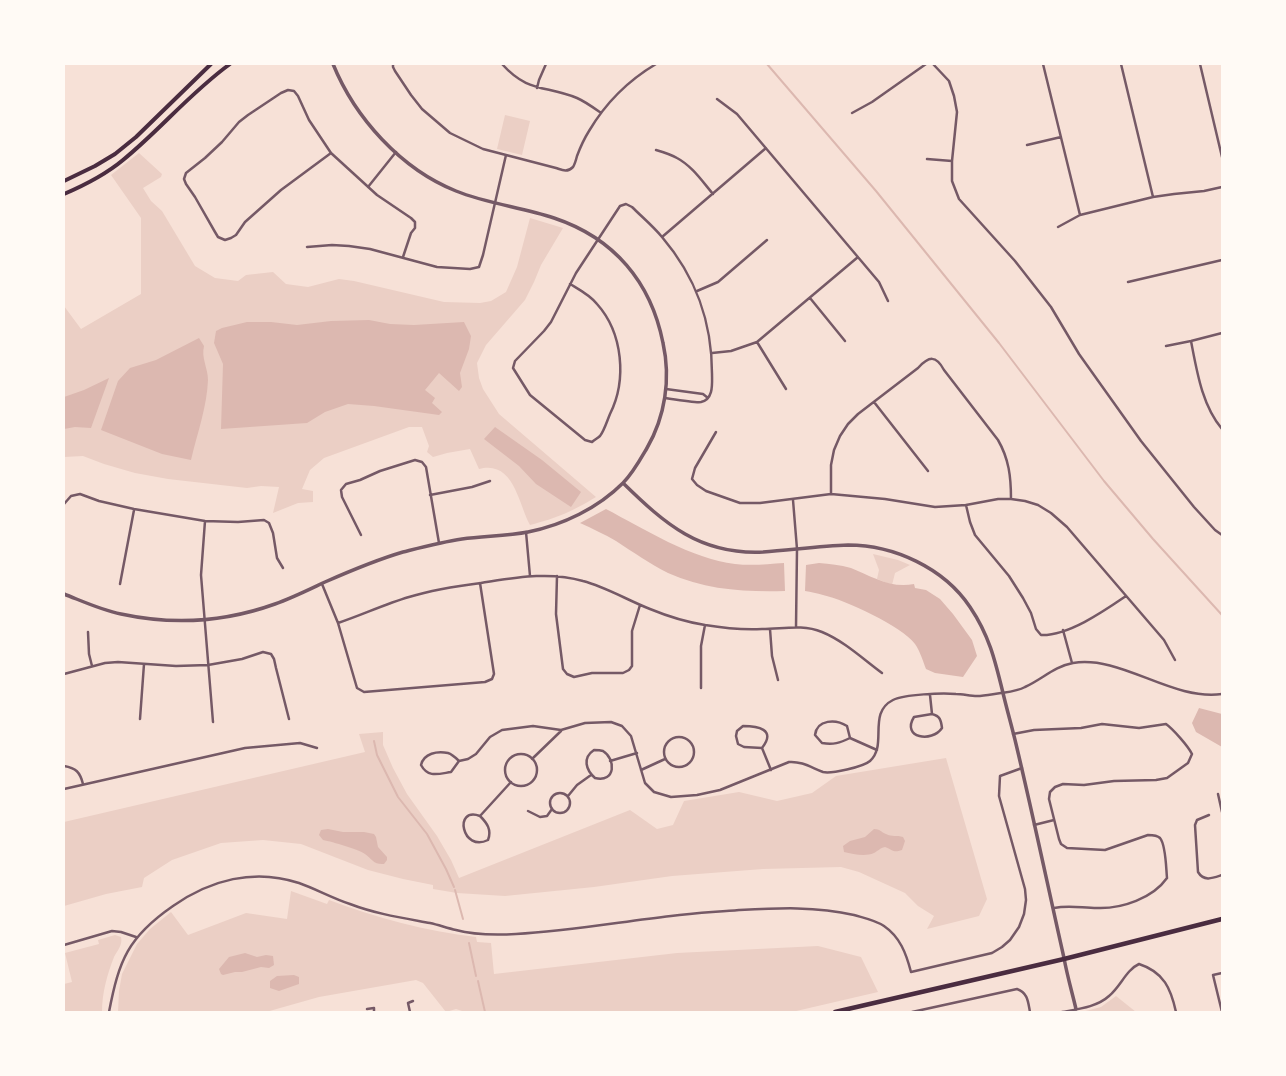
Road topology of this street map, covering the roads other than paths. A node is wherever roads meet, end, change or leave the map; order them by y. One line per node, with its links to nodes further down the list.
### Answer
1 (212, 64): 27 (main road)
2 (230, 64): 30 (main road)
3 (333, 64): 21 (street)
4 (393, 64): 23 (street)
5 (502, 64): 13 (street)
6 (546, 64): 13 (street)
7 (656, 64): 15 (street)
8 (926, 64): 16 (street)
9 (933, 64): 26 (street)
10 (1043, 64): 17 (street)
11 (1122, 64): 32 (street)
12 (1200, 64): 24 (street)
13 (537, 88): 15 (street)
14 (717, 99): 19 (street)
15 (601, 113): 23 (street)
16 (852, 113)
17 (1061, 137): 18 (street); 34 (street)
18 (1027, 145)
19 (766, 148): 31 (street); 41 (street)
20 (656, 150): 31 (street)
21 (396, 152): 28 (street); 33 (street)
22 (331, 153): 22 (street); 28 (street)
23 (506, 155): 33 (street)
24 (1222, 157)
25 (927, 159): 26 (street)
26 (952, 161): 74 (street)
27 (64, 181)
28 (368, 187): 40 (street)
29 (1222, 187): 32 (street)
30 (64, 194)
31 (712, 194): 36 (street)
32 (1153, 197): 34 (street)
33 (495, 203): 37 (street); 40 (street)
34 (1080, 215): 35 (street)
35 (1058, 227)
36 (662, 237): 37 (street); 45 (street)
37 (599, 239): 44 (street); 54 (street)
38 (767, 240): 45 (street)
39 (307, 247): 40 (street)
40 (403, 257)
41 (858, 257): 46 (street); 47 (street)
42 (1222, 260): 43 (street)
43 (1128, 282)
44 (570, 284): 44 (street)
45 (697, 292): 53 (street)
46 (810, 298): 49 (street); 51 (street)
47 (888, 301)
48 (1222, 333): 50 (street)
49 (846, 341)
50 (1192, 341): 52 (street); 59 (street)
51 (757, 342): 53 (street); 55 (street)
52 (1166, 346)
53 (712, 353): 57 (street)
54 (666, 389): 56 (street); 57 (street)
55 (786, 389)
56 (665, 398): 57 (street); 63 (street)
57 (708, 398)
58 (874, 402): 61 (street); 64 (street); 66 (street)
59 (1222, 429)
60 (716, 432): 67 (street)
61 (928, 471)
62 (490, 480): 65 (street)
63 (622, 483): 72 (street); 76 (street)
64 (831, 494): 67 (street); 69 (street)
65 (430, 495): 73 (street); 75 (street)
66 (1011, 499): 69 (street); 84 (street)
67 (793, 500): 76 (street)
68 (64, 504): 70 (street)
69 (966, 504): 91 (street)
70 (134, 509): 71 (street); 81 (street)
71 (205, 520): 77 (street); 86 (street)
72 (526, 532): 75 (street); 78 (street)
73 (361, 535)
74 (1222, 535)
75 (439, 543): 82 (street)
76 (797, 549): 89 (street); 102 (street)
77 (283, 568)
78 (530, 576): 79 (street); 80 (street)
79 (557, 576): 85 (street); 85 (street)
80 (480, 583): 87 (street); 87 (street)
81 (120, 584)
82 (322, 584): 86 (street); 87 (street)
83 (64, 594): 86 (street)
84 (1126, 596): 91 (street); 93 (street)
85 (640, 605): 88 (street)
86 (204, 620): 96 (street)
87 (338, 624)
88 (705, 625): 90 (street); 101 (street)
89 (796, 627): 90 (street); 98 (street)
90 (770, 629): 100 (street)
91 (1063, 630): 94 (street)
92 (88, 632): 97 (street)
93 (1175, 660)
94 (1072, 663): 102 (street); 103 (street)
95 (144, 664): 96 (street); 97 (street); 107 (street)
96 (208, 665): 106 (street); 108 (street)
97 (92, 666): 99 (street)
98 (882, 673)
99 (64, 674)
100 (778, 680)
101 (701, 688)
102 (1003, 693): 104 (street); 110 (street)
103 (1222, 694)
104 (930, 695): 105 (street); 114 (street)
105 (932, 714): 105 (street)
106 (289, 719)
107 (140, 720)
108 (213, 722)
109 (561, 730): 115 (street); 116 (street); 118 (street)
110 (1013, 734): 121 (street); 135 (street)
111 (850, 738): 111 (street); 114 (street)
112 (317, 748): 126 (street)
113 (762, 748): 113 (street); 123 (street)
114 (877, 750): 123 (street)
115 (637, 752): 119 (street); 122 (street)
116 (532, 759): 125 (street); 125 (street)
117 (665, 759): 117 (street); 122 (street)
118 (459, 761): 118 (street)
119 (610, 761): 124 (street); 124 (street)
120 (64, 766): 126 (street)
121 (1022, 768): 136 (street); 140 (street)
122 (641, 770): 123 (street)
123 (771, 770)
124 (591, 775): 129 (street)
125 (511, 782): 134 (street)
126 (83, 784): 127 (street)
127 (64, 789)
128 (1218, 794): 132 (street)
129 (568, 796): 130 (street); 130 (street)
130 (552, 809): 131 (street)
131 (528, 811)
132 (1222, 812)
133 (1209, 815): 137 (street)
134 (480, 816): 134 (street)
135 (1054, 820): 136 (street); 138 (street)
136 (1034, 825): 138 (street)
137 (1222, 875)
138 (1054, 908): 142 (street)
139 (1222, 919): 142 (main road)
140 (136, 937): 141 (street); 147 (street)
141 (64, 945)
142 (1064, 959): 145 (street); 150 (main road)
143 (1222, 974): 155 (street)
144 (413, 1001): 149 (street)
145 (1076, 1009): 153 (street); 154 (street)
146 (367, 1010): 148 (street)
147 (109, 1012)
148 (374, 1012)
149 (410, 1012)
150 (835, 1012)
151 (912, 1012): 152 (street)
152 (1030, 1012)
153 (1062, 1012)
154 (1176, 1012)
155 (1222, 1012)

